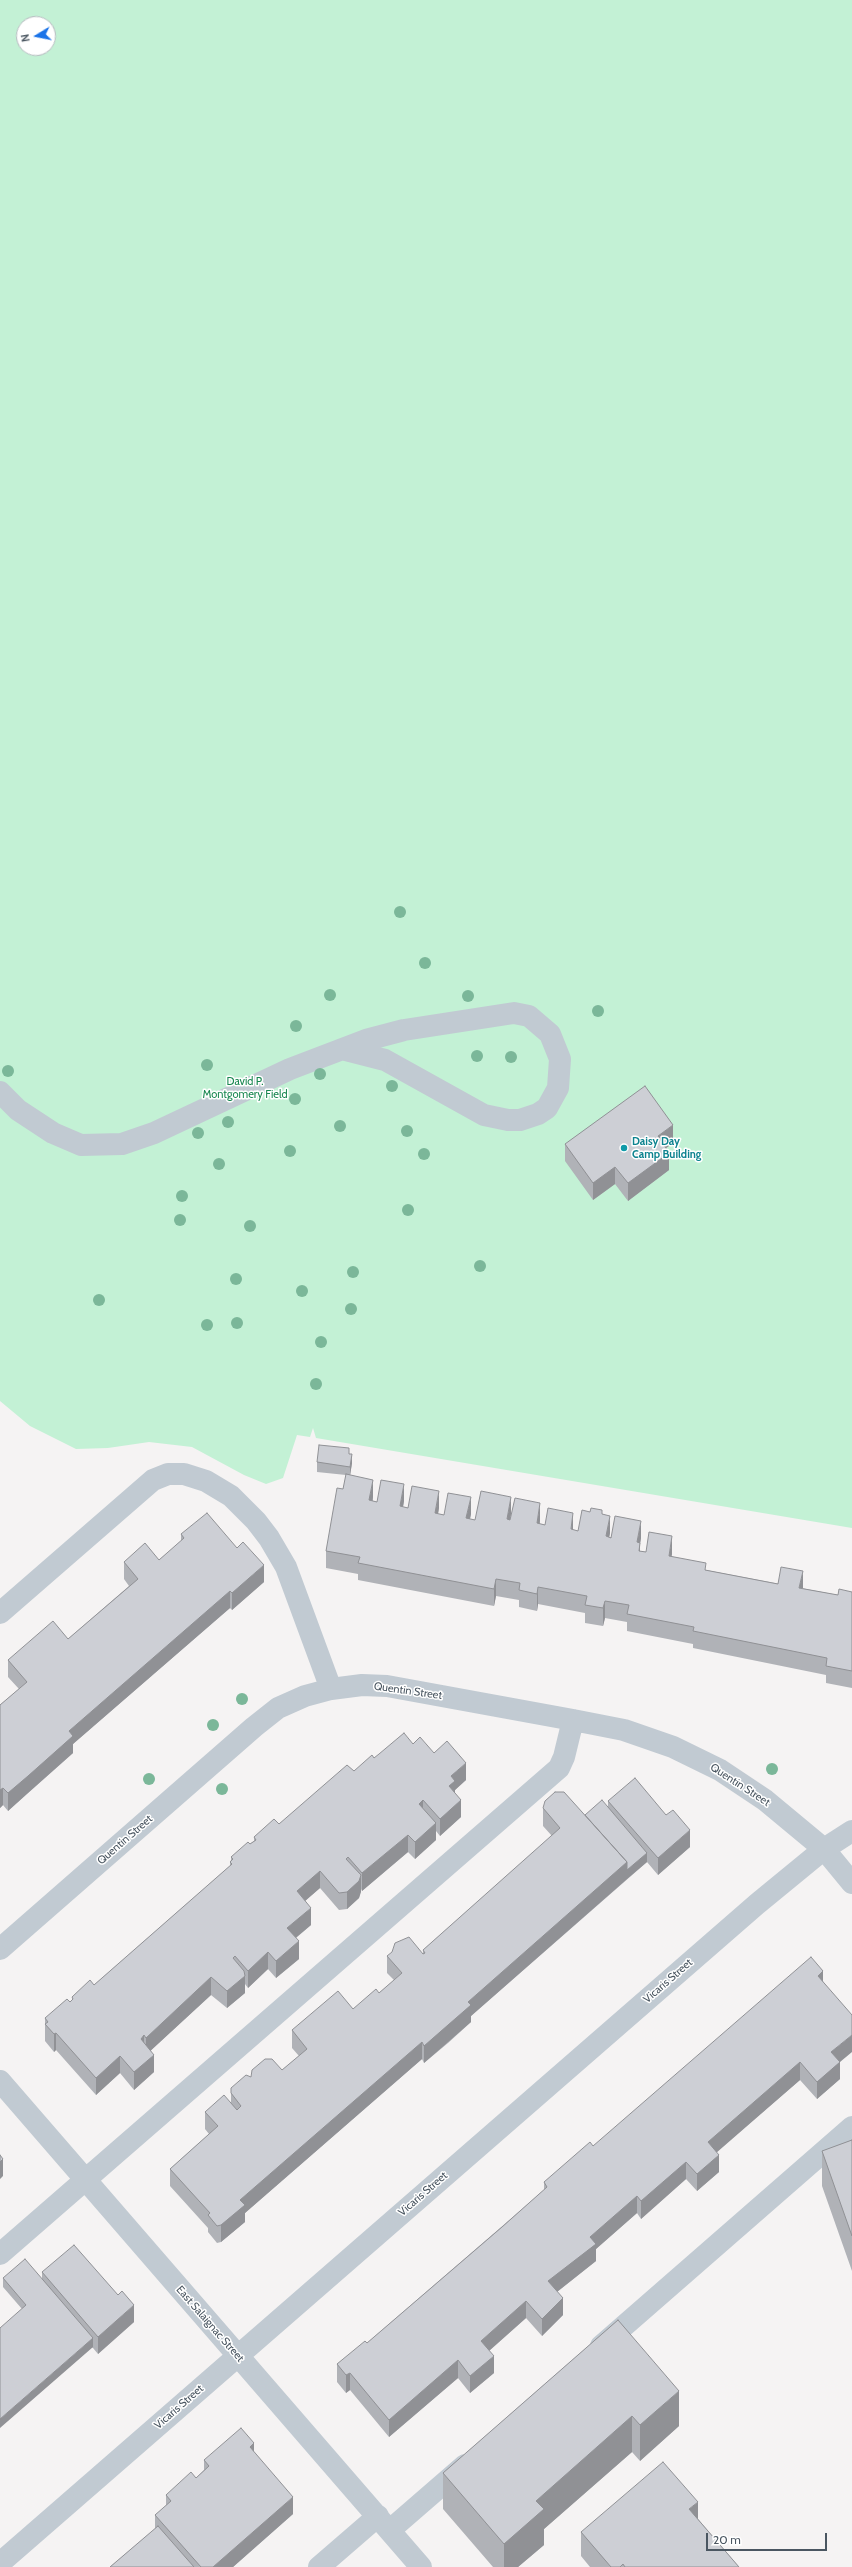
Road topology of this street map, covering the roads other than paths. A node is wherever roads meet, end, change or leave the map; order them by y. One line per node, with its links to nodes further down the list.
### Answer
1 (342, 1049): 1 (street); 2 (street)
2 (0, 1092)
3 (0, 1613): 4 (street)
4 (330, 1689): 5 (street, Quentin Street); 9 (street, Quentin Street)
5 (573, 1720): 7 (street, Quentin Street); 12 (street)
6 (852, 1831): 7 (street, Vicaris Street)
7 (824, 1849): 8 (street, Quentin Street); 14 (street, Vicaris Street)
8 (852, 1883)
9 (0, 1949)
10 (0, 2081): 12 (street, East Salaignac Street)
11 (852, 2127): 15 (street)
12 (86, 2180): 13 (street); 14 (street, East Salaignac Street)
13 (0, 2254)
14 (237, 2356): 17 (street, East Salaignac Street); 18 (street, Vicaris Street)
15 (588, 2357)
16 (481, 2451): 17 (street)
17 (384, 2523): 19 (street); 20 (street, East Salaignac Street)
18 (0, 2563)
19 (319, 2567)
20 (421, 2567)

